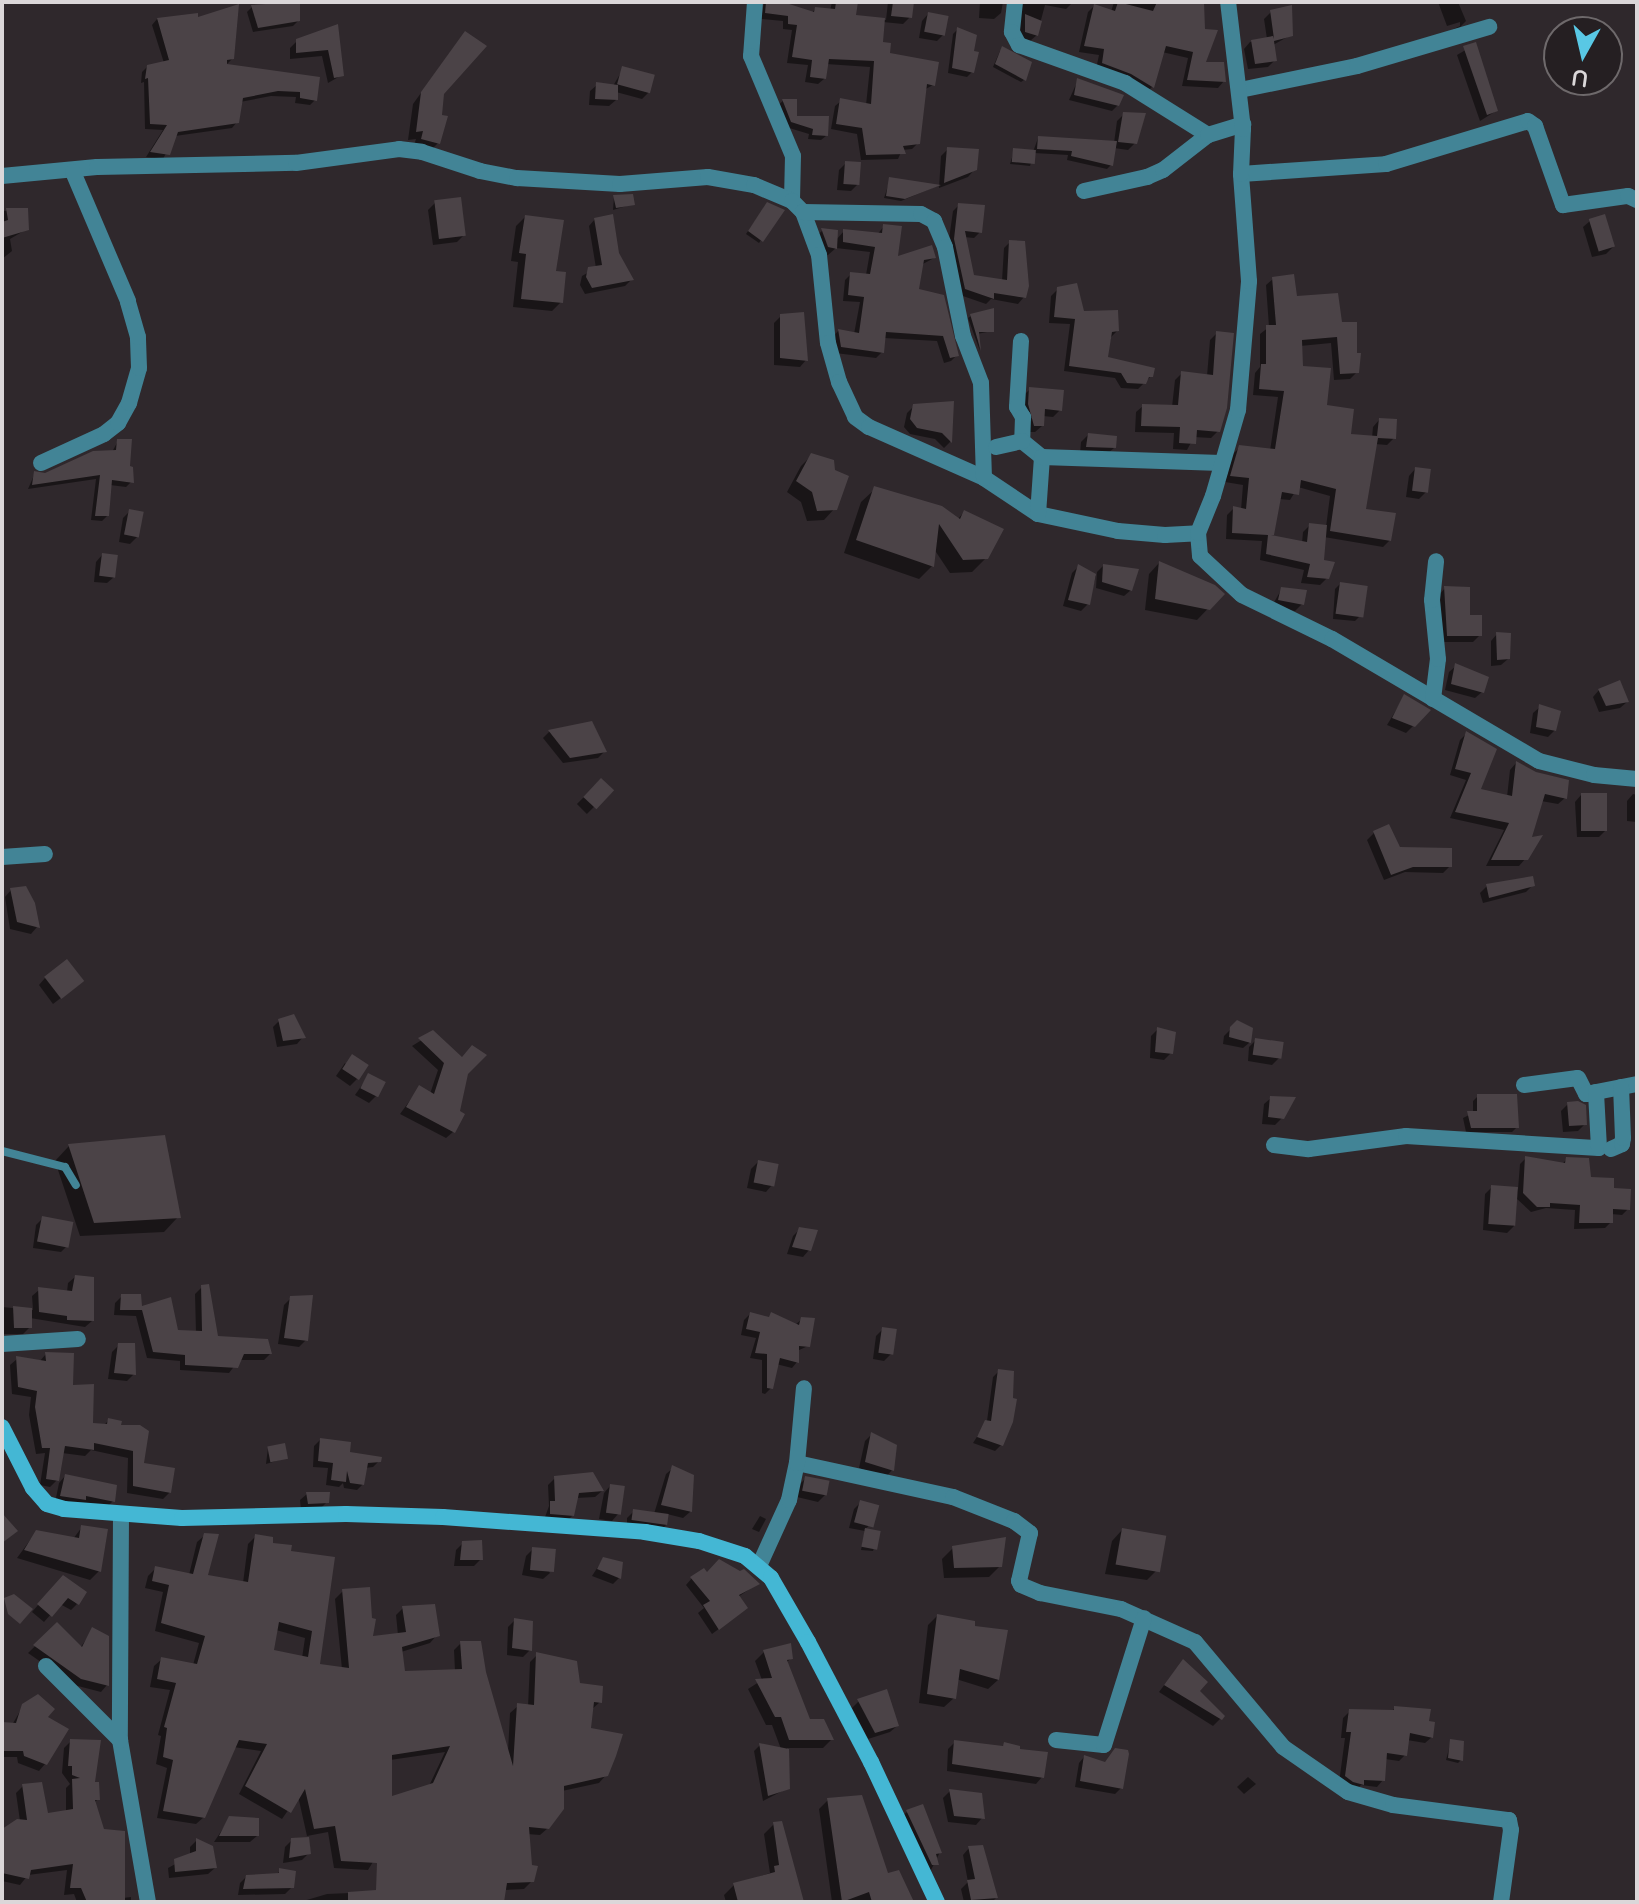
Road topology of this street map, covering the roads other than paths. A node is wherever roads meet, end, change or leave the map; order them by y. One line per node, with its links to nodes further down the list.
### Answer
1 (755, 2): 13 (street)
2 (1015, 2): 7 (street)
3 (1228, 2): 5 (street)
4 (1489, 27): 5 (street)
5 (1240, 90): 6 (street)
6 (1243, 124): 7 (street); 9 (street)
7 (1208, 135): 11 (street)
8 (73, 172): 10 (street); 13 (street); 18 (street)
9 (1241, 174): 12 (street); 19 (street)
10 (2, 176)
11 (1084, 191)
12 (1637, 200)
13 (798, 206): 20 (street); 20 (street)
14 (1021, 341): 15 (street)
15 (1022, 441): 16 (street); 17 (street)
16 (996, 447)
17 (1042, 457): 19 (street); 21 (street)
18 (41, 463)
19 (1221, 463): 22 (street)
20 (984, 478): 21 (street)
21 (1038, 514): 22 (street)
22 (1198, 533): 24 (street)
23 (1436, 561): 24 (street)
24 (1433, 699): 25 (street)
25 (1637, 779)
26 (45, 854): 27 (street)
27 (2, 857)
28 (1524, 1085): 30 (street)
29 (1629, 1086): 30 (street); 32 (street)
30 (1596, 1092): 31 (street)
31 (1274, 1145)
32 (1611, 1149)
33 (2, 1151): 34 (lane)
34 (76, 1185)
35 (78, 1339): 36 (street)
36 (2, 1344)
37 (804, 1388): 39 (street)
38 (2, 1427): 40 (street)
39 (797, 1463): 41 (street); 42 (street)
40 (121, 1514): 41 (street); 44 (street)
41 (759, 1566): 47 (street)
42 (1144, 1618): 45 (street); 48 (street)
43 (46, 1666): 44 (street)
44 (120, 1740): 46 (street)
45 (1056, 1740)
46 (148, 1902)
47 (937, 1902)
48 (1501, 1902)

